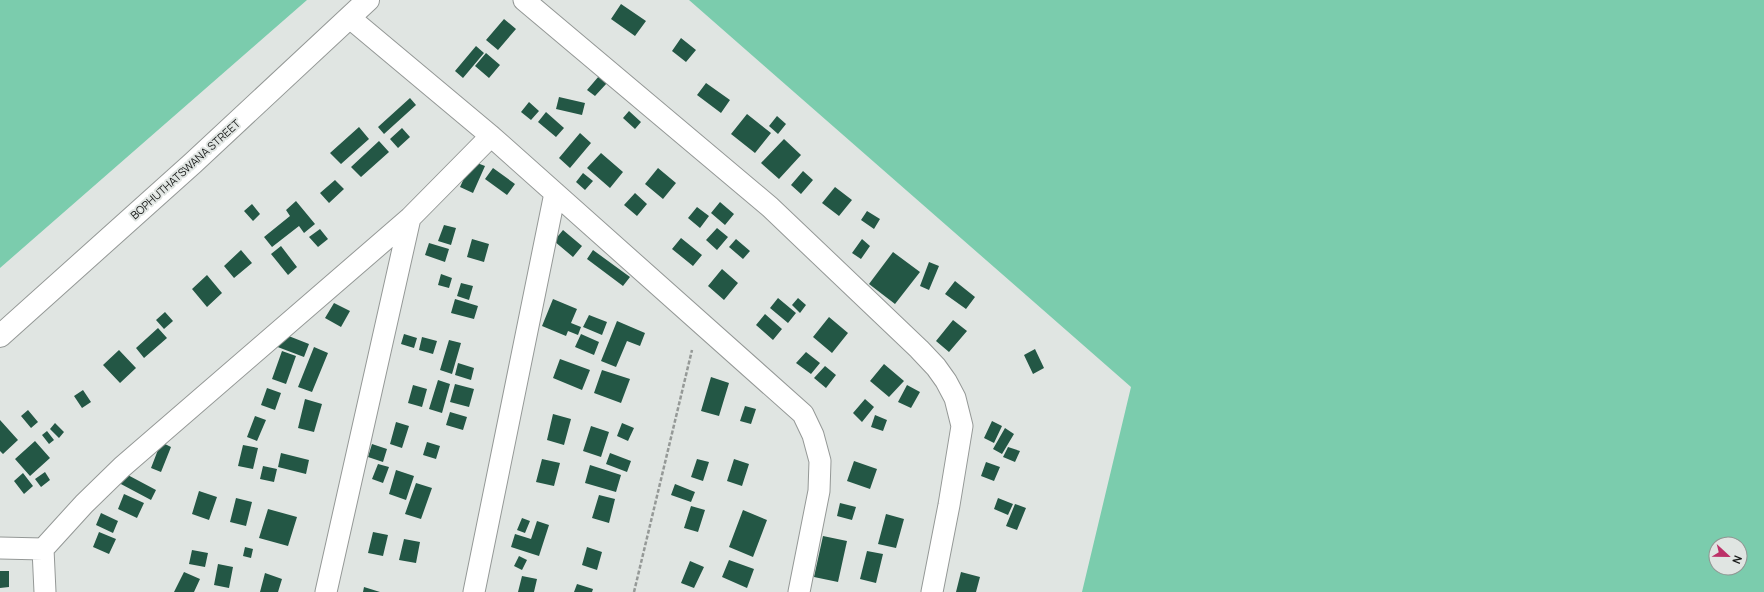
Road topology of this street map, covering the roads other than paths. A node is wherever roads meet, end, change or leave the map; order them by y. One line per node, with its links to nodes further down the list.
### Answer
1 (368, 0): 3 (street, BOPHUTHATSWANA STREET)
2 (524, 0): 14 (street)
3 (350, 18): 4 (street); 7 (street, BOPHUTHATSWANA STREET)
4 (491, 136): 5 (street); 6 (street)
5 (555, 193): 12 (street); 13 (street)
6 (410, 218): 9 (street); 11 (street)
7 (0, 336)
8 (0, 548): 9 (street)
9 (43, 550): 10 (street)
10 (45, 592)
11 (326, 592)
12 (474, 592)
13 (799, 592)
14 (932, 592)

